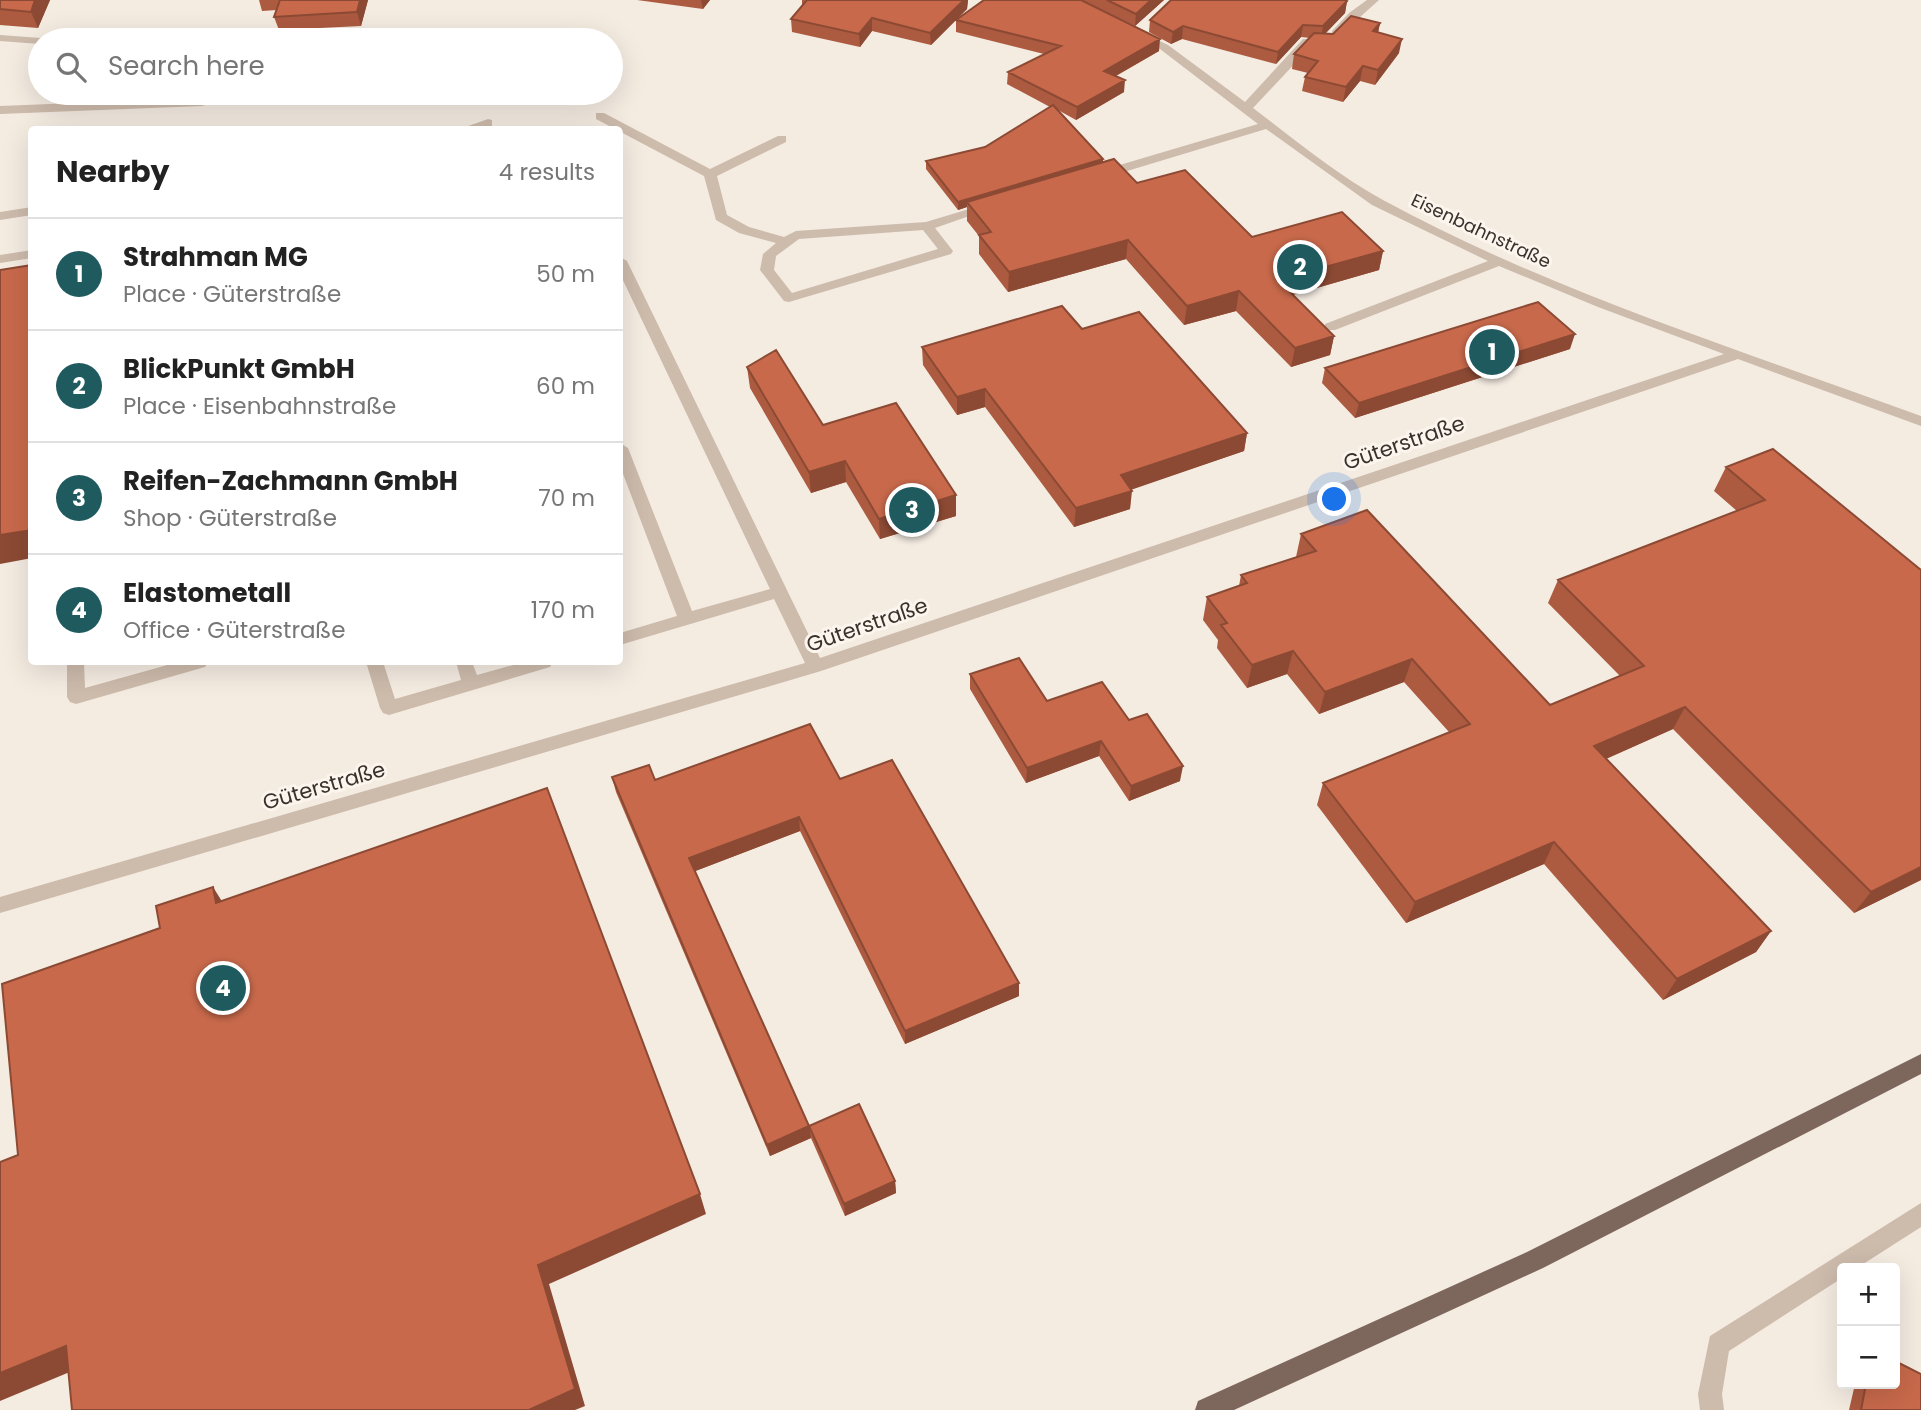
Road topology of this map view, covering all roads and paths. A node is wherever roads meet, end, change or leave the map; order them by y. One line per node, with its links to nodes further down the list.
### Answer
1 (1374, 0): 6 (street)
2 (1136, 28): 6 (street, Eisenbahnstraße)
3 (0, 37): 4 (street)
4 (28, 40)
5 (126, 105): 7 (street)
6 (1246, 108): 10 (street, Eisenbahnstraße)
7 (0, 110)
8 (600, 116): 12 (street)
9 (488, 123): 11 (street)
10 (1267, 125): 16 (street); 24 (street, Eisenbahnstraße)
11 (477, 126)
12 (619, 126)
13 (623, 128): 15 (street)
14 (782, 139): 15 (street)
15 (710, 174): 21 (street)
16 (1084, 179)
17 (1006, 202): 20 (street)
18 (28, 212): 19 (street)
19 (0, 216)
20 (927, 226): 21 (street); 21 (street)
21 (787, 242)
22 (28, 255): 23 (street)
23 (0, 259)
24 (1499, 261): 26 (street); 27 (street, Eisenbahnstraße)
25 (625, 286): 30 (street)
26 (1330, 327)
27 (1737, 354): 28 (street, Eisenbahnstraße); 38 (street, Güterstraße)
28 (1921, 421)
29 (623, 456): 31 (street)
30 (778, 592): 31 (street); 38 (street)
31 (687, 619): 32 (street)
32 (623, 638)
33 (76, 665): 34 (street)
34 (188, 665)
35 (376, 665): 39 (street)
36 (465, 665): 39 (street)
37 (534, 665): 39 (street)
38 (815, 666): 40 (street, Güterstraße)
39 (471, 683)
40 (0, 905)
41 (1921, 1063): 43 (main road)
42 (1921, 1214): 44 (street)
43 (1208, 1410)
44 (1712, 1410)

